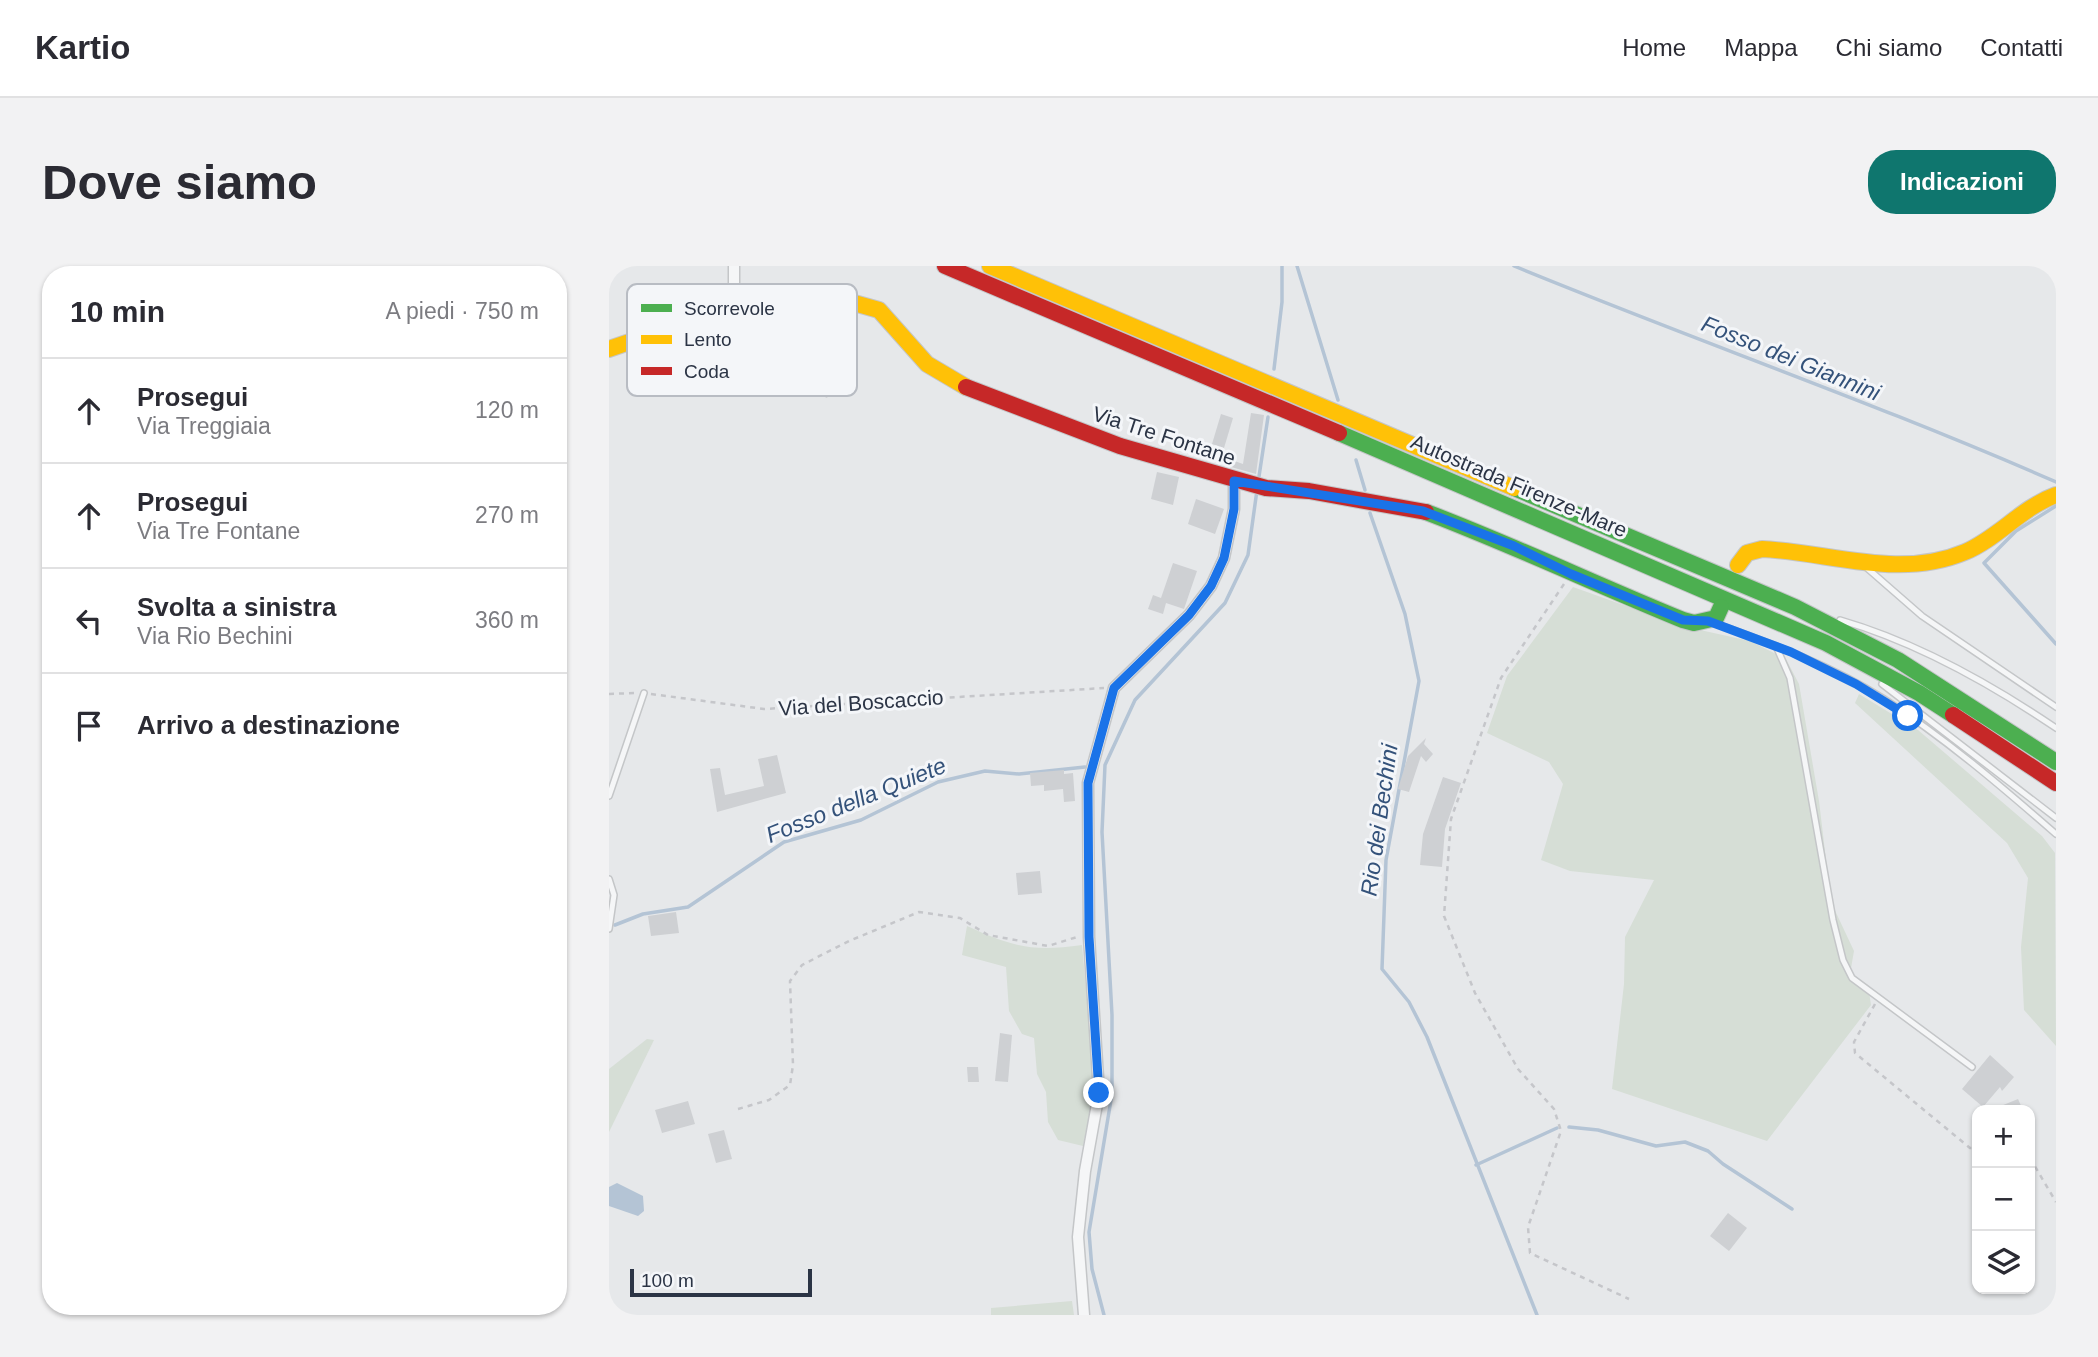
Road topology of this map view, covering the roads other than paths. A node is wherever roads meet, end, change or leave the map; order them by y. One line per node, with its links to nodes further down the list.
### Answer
1 (734, 266): 4 (street)
2 (945, 266): 15 (main road, Autostrada Firenze-Mare)
3 (990, 266): 13 (main road, Autostrada Firenze-Mare)
4 (734, 284)
5 (857, 304): 8 (main road, Via Tre Fontane)
6 (627, 343): 7 (main road, Via Tre Fontane)
7 (609, 349)
8 (1242, 483): 14 (main road, Via Tre Fontane); 30 (street)
9 (2056, 495): 10 (main road)
10 (1862, 564): 11 (main road); 20 (lane)
11 (1738, 565)
12 (1721, 607): 14 (main road)
13 (1795, 607): 21 (lane); 22 (main road, Autostrada Firenze-Mare)
14 (1708, 621): 16 (lane)
15 (1826, 643): 17 (lane); 23 (main road, Autostrada Firenze-Mare)
16 (1776, 646): 26 (lane); 29 (lane)
17 (1869, 675)
18 (1880, 683): 25 (lane)
19 (644, 693): 24 (lane)
20 (2056, 707)
21 (2056, 728)
22 (2056, 762)
23 (2056, 783)
24 (609, 796)
25 (2056, 818)
26 (2056, 834)
27 (609, 879): 28 (lane)
28 (609, 929)
29 (1972, 1067)
30 (1084, 1315)

